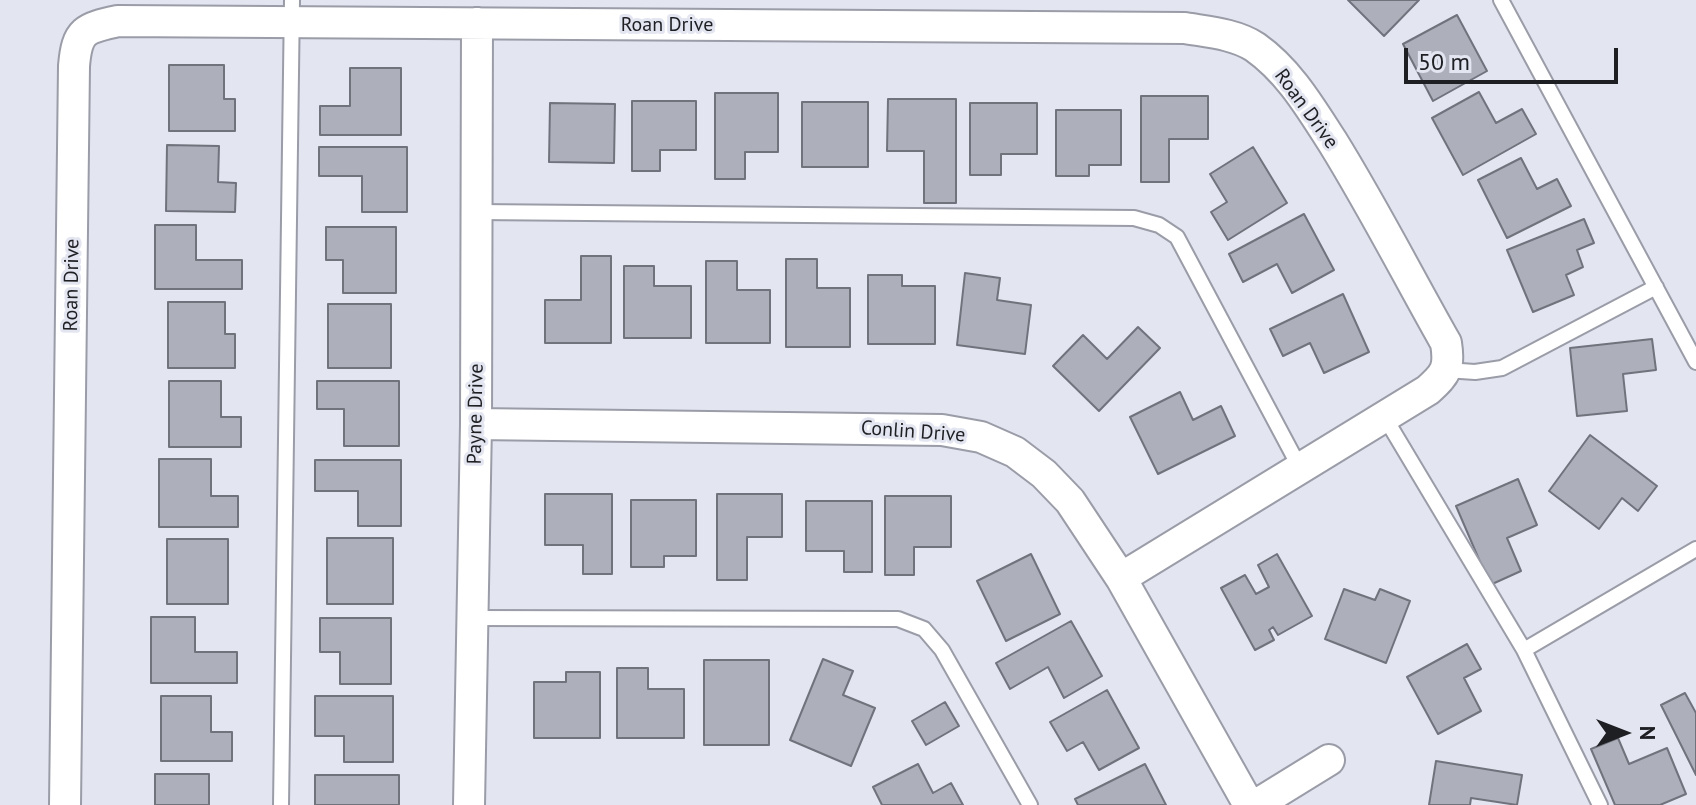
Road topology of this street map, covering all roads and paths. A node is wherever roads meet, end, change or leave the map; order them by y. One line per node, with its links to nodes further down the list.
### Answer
1 (1501, 0): 5 (lane)
2 (291, 11): 3 (street, Roan Drive); 16 (street, Roan Drive); 17 (lane)
3 (477, 23): 4 (street, Payne Drive); 7 (street, Roan Drive)
4 (477, 212): 9 (street, Payne Drive); 10 (lane)
5 (1656, 287): 6 (lane); 7 (lane)
6 (1696, 362)
7 (1446, 370): 8 (street)
8 (1384, 416): 10 (street); 14 (lane)
9 (476, 424): 12 (street, Conlin Drive); 13 (street, Payne Drive)
10 (1300, 468): 12 (street)
11 (1696, 549): 14 (lane)
12 (1121, 578): 20 (street, Conlin Drive)
13 (473, 618): 18 (street, Payne Drive); 19 (lane)
14 (1524, 650): 22 (lane)
15 (1329, 760): 21 (street)
16 (65, 805)
17 (281, 805)
18 (469, 805)
19 (1030, 805)
20 (1249, 805)
21 (1256, 805)
22 (1600, 805)

